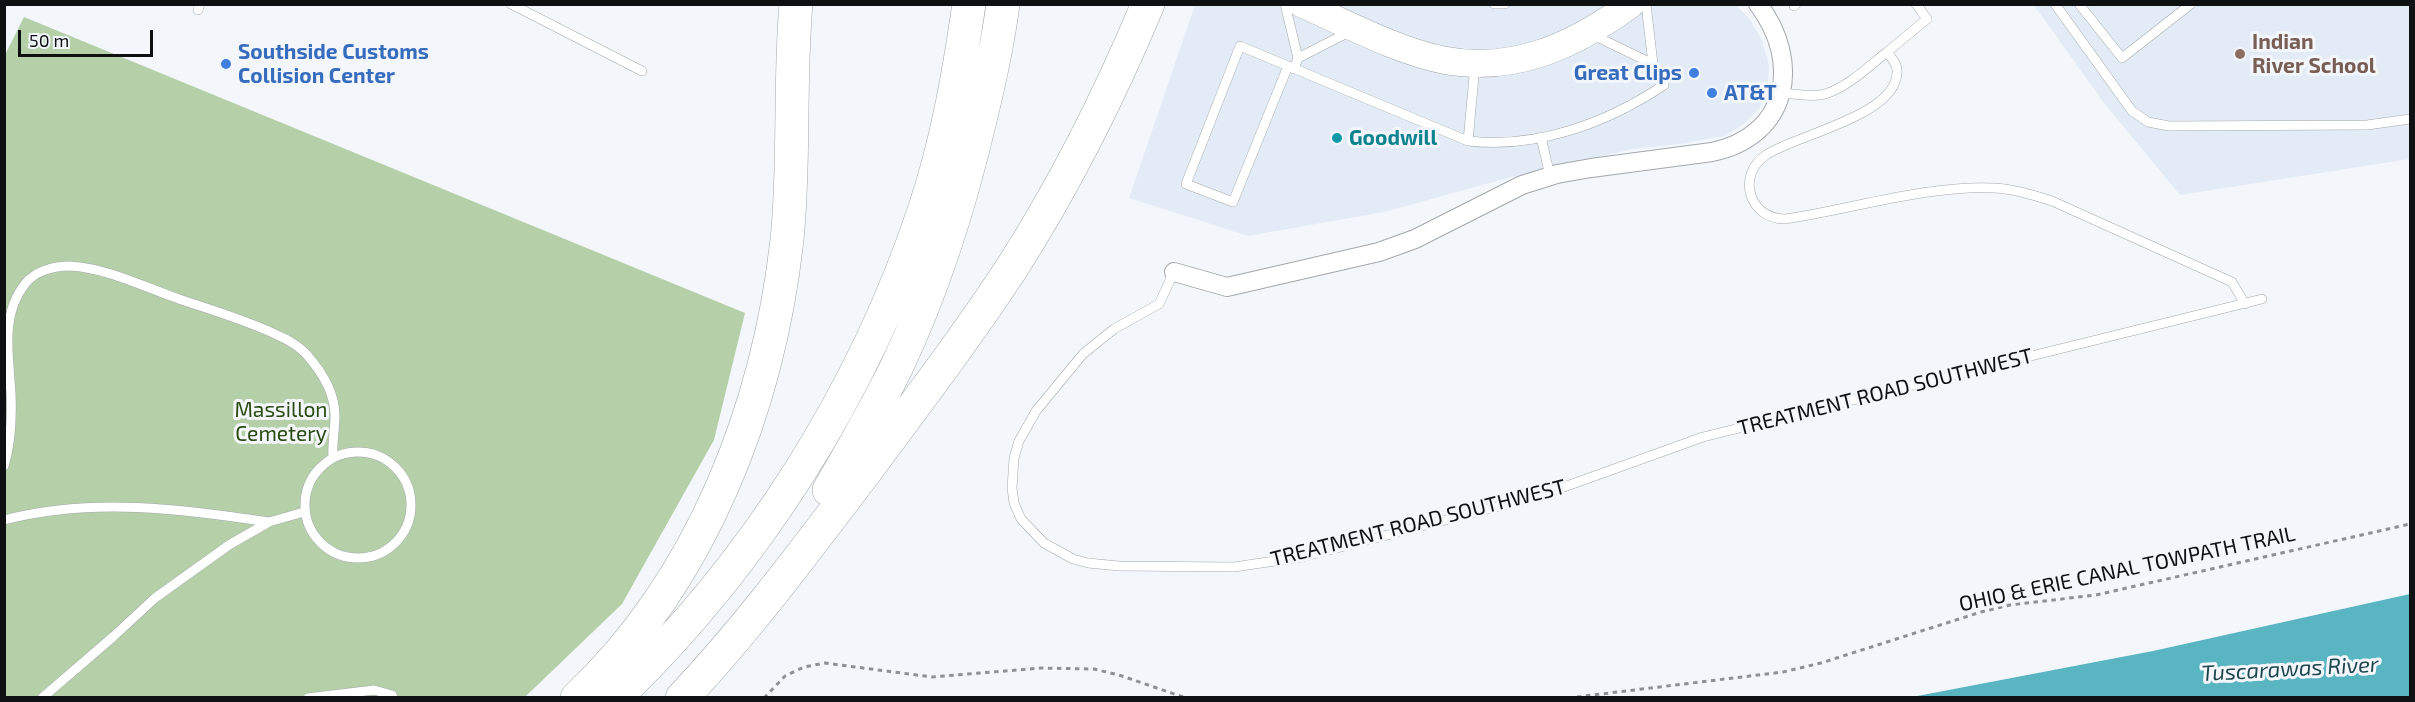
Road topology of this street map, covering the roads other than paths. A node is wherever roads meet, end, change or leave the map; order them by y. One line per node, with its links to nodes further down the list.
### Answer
1 (511, 4): 23 (lane)
2 (796, 4): 40 (highway)
3 (969, 4): 41 (highway)
4 (1003, 4): 42 (highway)
5 (1148, 4): 43 (highway)
6 (1285, 4): 19 (lane)
7 (1302, 4): 16 (street)
8 (1494, 4): 9 (lane)
9 (1505, 4)
10 (1758, 4): 24 (street, TREATMENT ROAD SOUTHWEST)
11 (1916, 4): 18 (lane)
12 (2055, 4): 25 (lane)
13 (2079, 4): 14 (lane)
14 (2191, 4)
15 (1633, 5): 17 (street); 21 (lane)
16 (1357, 28): 19 (lane); 20 (street)
17 (1589, 33): 20 (street); 21 (lane)
18 (1887, 52): 24 (lane); 31 (lane)
19 (1298, 58): 22 (lane)
20 (1476, 62): 27 (lane)
21 (1653, 64): 26 (lane)
22 (1291, 68): 22 (lane); 27 (lane)
23 (642, 71)
24 (1781, 93): 28 (street, TREATMENT ROAD SOUTHWEST)
25 (2410, 119)
26 (1541, 137): 27 (lane); 28 (lane)
27 (1468, 141)
28 (1550, 176): 29 (street, TREATMENT ROAD SOUTHWEST)
29 (1174, 272): 31 (lane, TREATMENT ROAD SOUTHWEST)
30 (2262, 299): 31 (lane, TREATMENT ROAD SOUTHWEST)
31 (2245, 304)
32 (333, 457): 33 (lane); 34 (lane); 34 (lane)
33 (4, 466)
34 (304, 512): 36 (lane)
35 (4, 520): 36 (lane)
36 (269, 522): 37 (lane)
37 (42, 698)
38 (308, 698): 39 (lane)
39 (393, 698)
40 (577, 698)
41 (615, 698)
42 (664, 698)
43 (682, 698)

